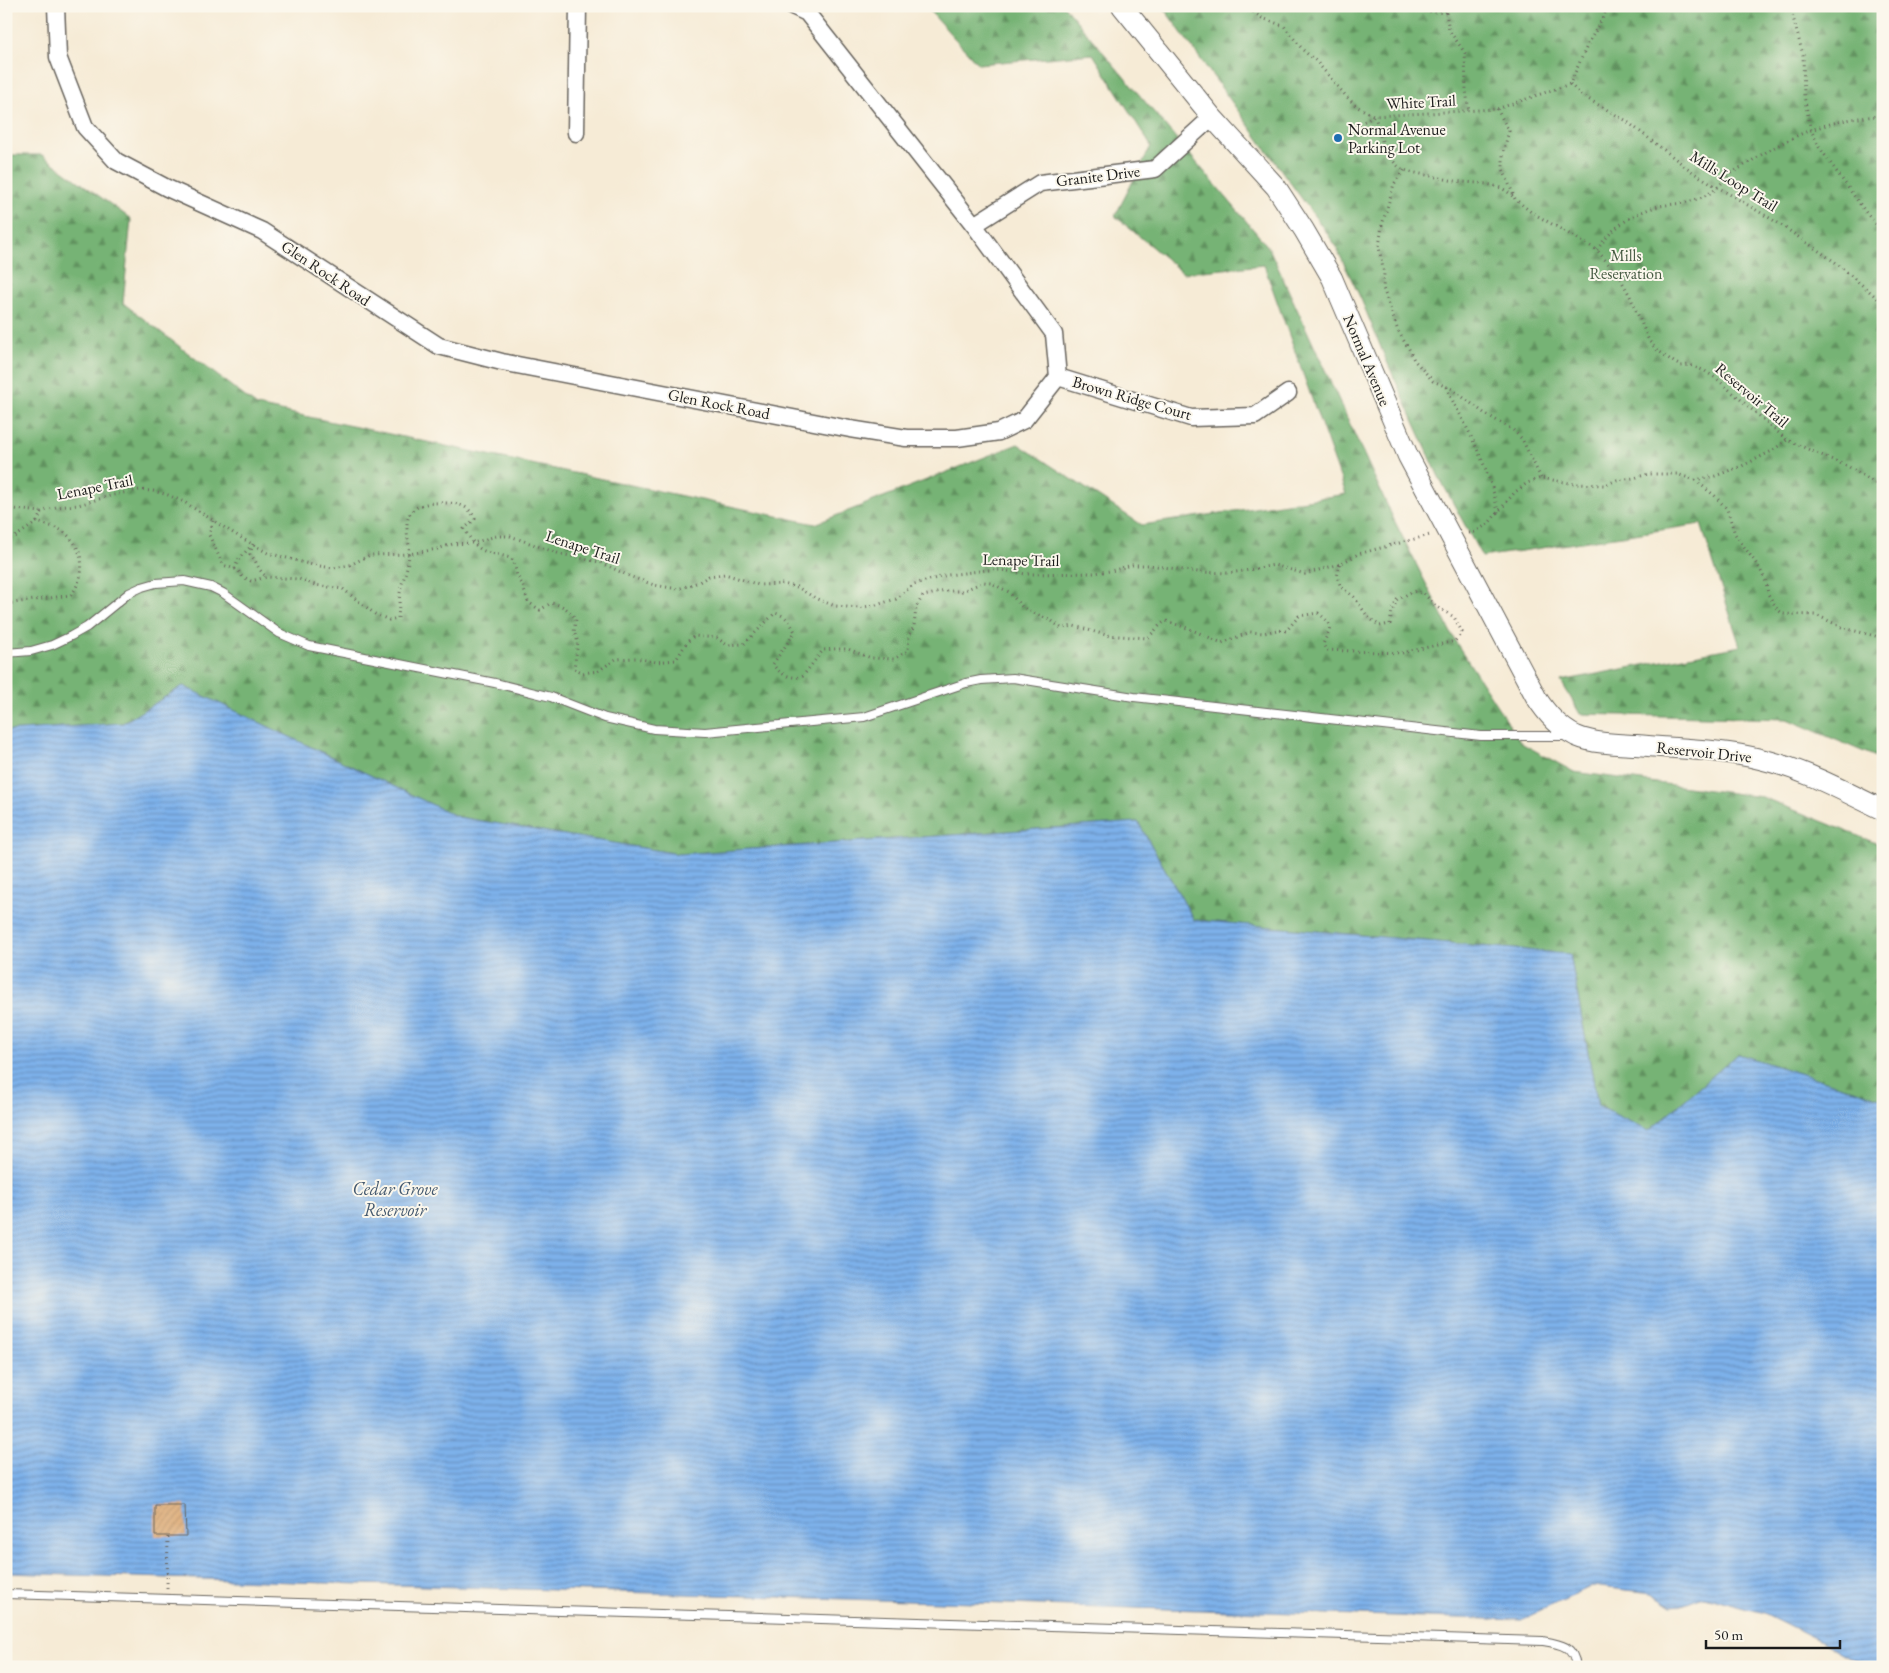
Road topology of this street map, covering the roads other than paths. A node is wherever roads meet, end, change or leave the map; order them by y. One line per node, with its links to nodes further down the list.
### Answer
1 (56, 6): 8 (street, Glen Rock Road)
2 (578, 6): 6 (street)
3 (792, 6): 7 (street)
4 (1122, 6): 5 (street, Normal Avenue)
5 (1212, 116): 7 (street, Granite Drive); 11 (street, Normal Avenue)
6 (576, 133)
7 (974, 225): 8 (street)
8 (1058, 377): 9 (street, Brown Ridge Court)
9 (1288, 393)
10 (6, 653): 11 (lane)
11 (1576, 736): 12 (street, Reservoir Drive)
12 (1883, 810)
13 (6, 1594): 14 (lane)
14 (1576, 1667)

